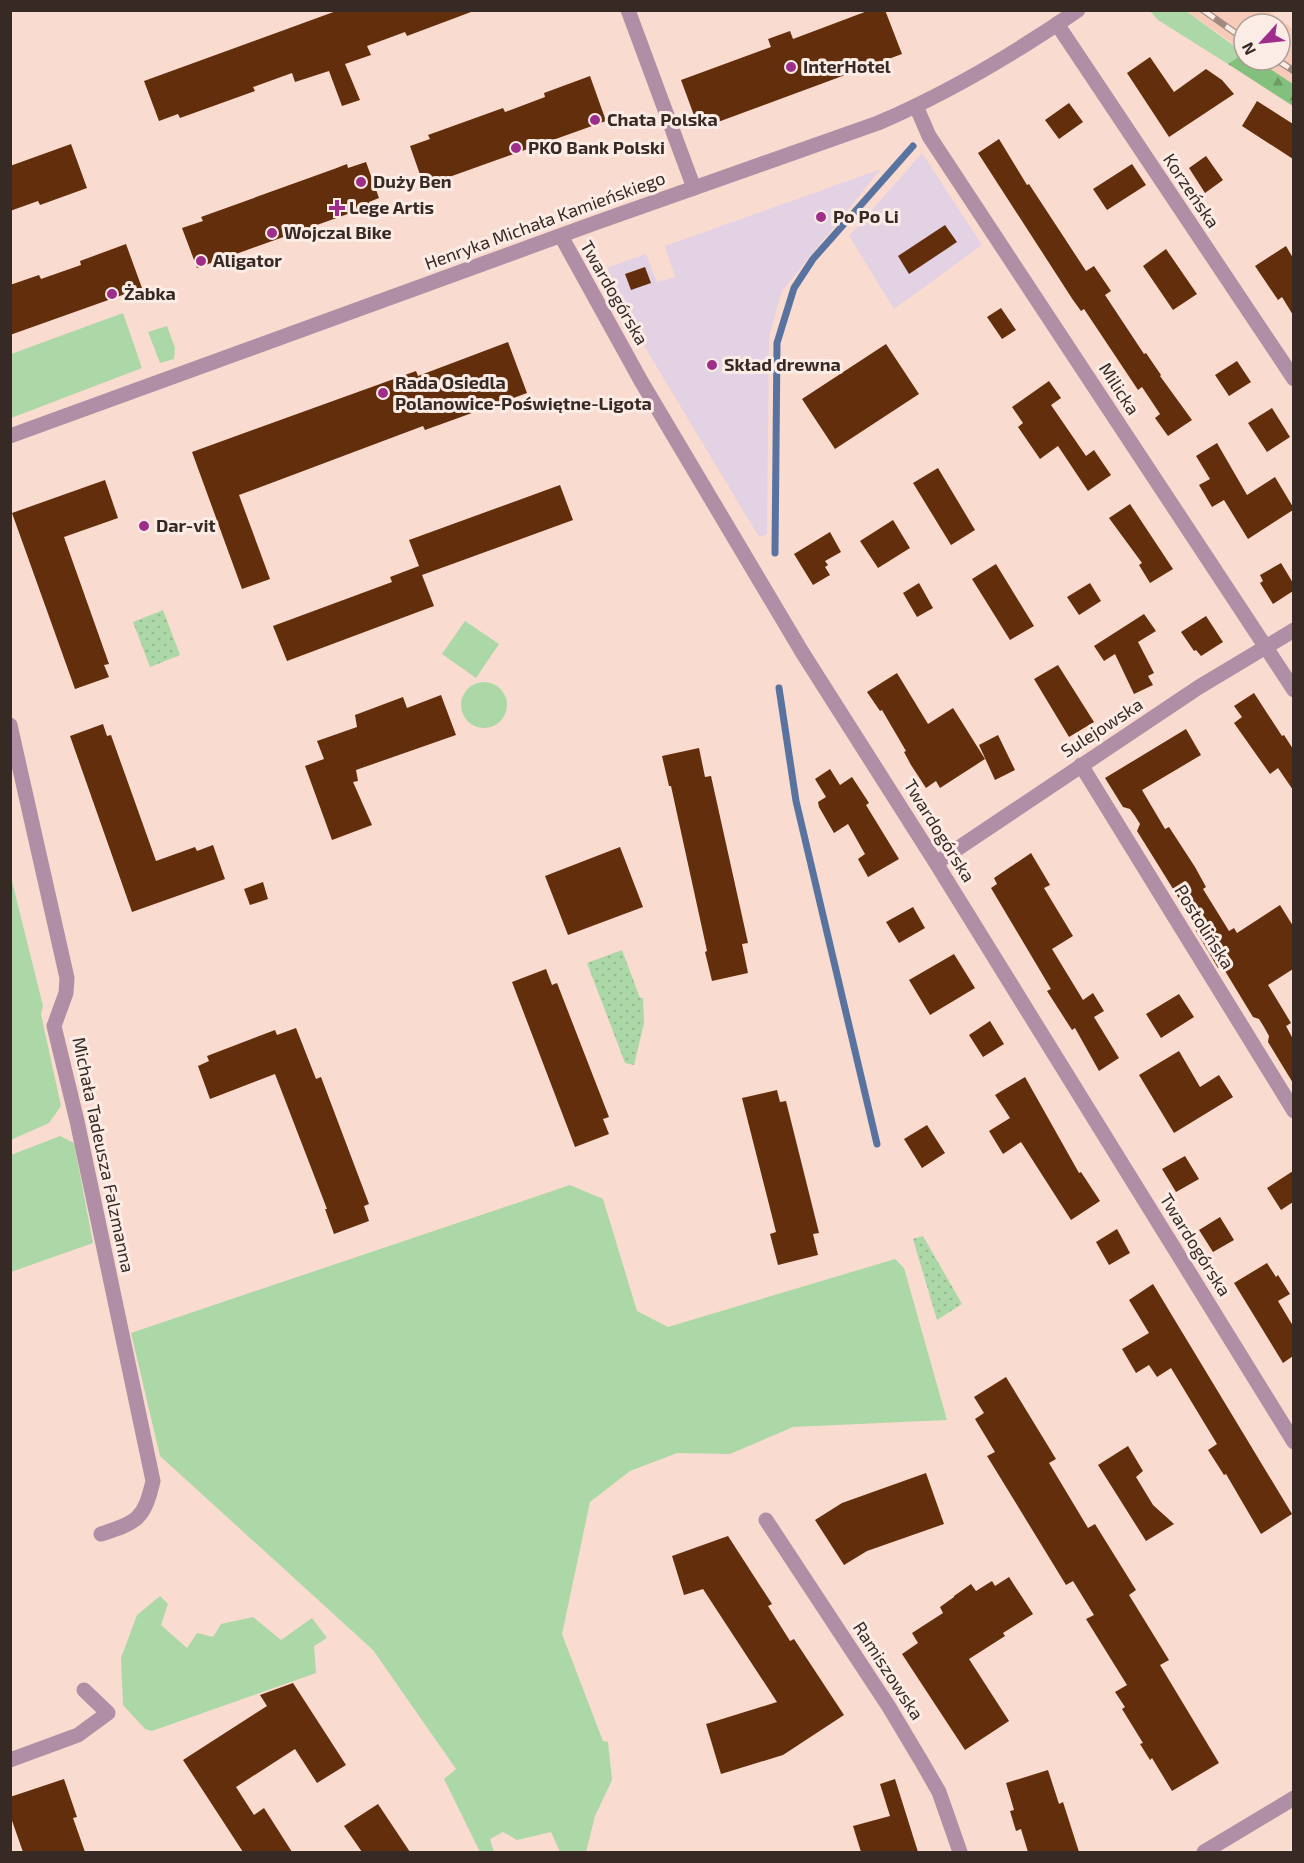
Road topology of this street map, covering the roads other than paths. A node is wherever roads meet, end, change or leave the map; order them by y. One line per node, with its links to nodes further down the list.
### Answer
1 (628, 10): 5 (street)
2 (1077, 10): 3 (street, Henryka Michała Kamieńskiego)
3 (1057, 24): 4 (street, Henryka Michała Kamieńskiego); 7 (street, Korzeńska)
4 (916, 106): 5 (street, Henryka Michała Kamieńskiego); 10 (street, Milicka)
5 (694, 189): 6 (street, Henryka Michała Kamieńskiego)
6 (561, 236): 8 (street, Henryka Michała Kamieńskiego); 14 (street, Twardogórska)
7 (1293, 379)
8 (10, 436)
9 (1293, 630): 10 (street, Sulejowska)
10 (1264, 646): 11 (street, Milicka); 13 (street, Sulejowska)
11 (1293, 690)
12 (10, 725): 18 (street, Michała Tadeusza Falzmanna)
13 (1081, 765): 14 (street, Sulejowska); 15 (street, Postolińska)
14 (936, 863): 16 (street, Twardogórska)
15 (1293, 1111)
16 (1293, 1442)
17 (766, 1520): 22 (street, Ramiszowska)
18 (101, 1534)
19 (84, 1690): 20 (street)
20 (10, 1760)
21 (1293, 1798): 23 (street)
22 (960, 1852)
23 (1204, 1852)

